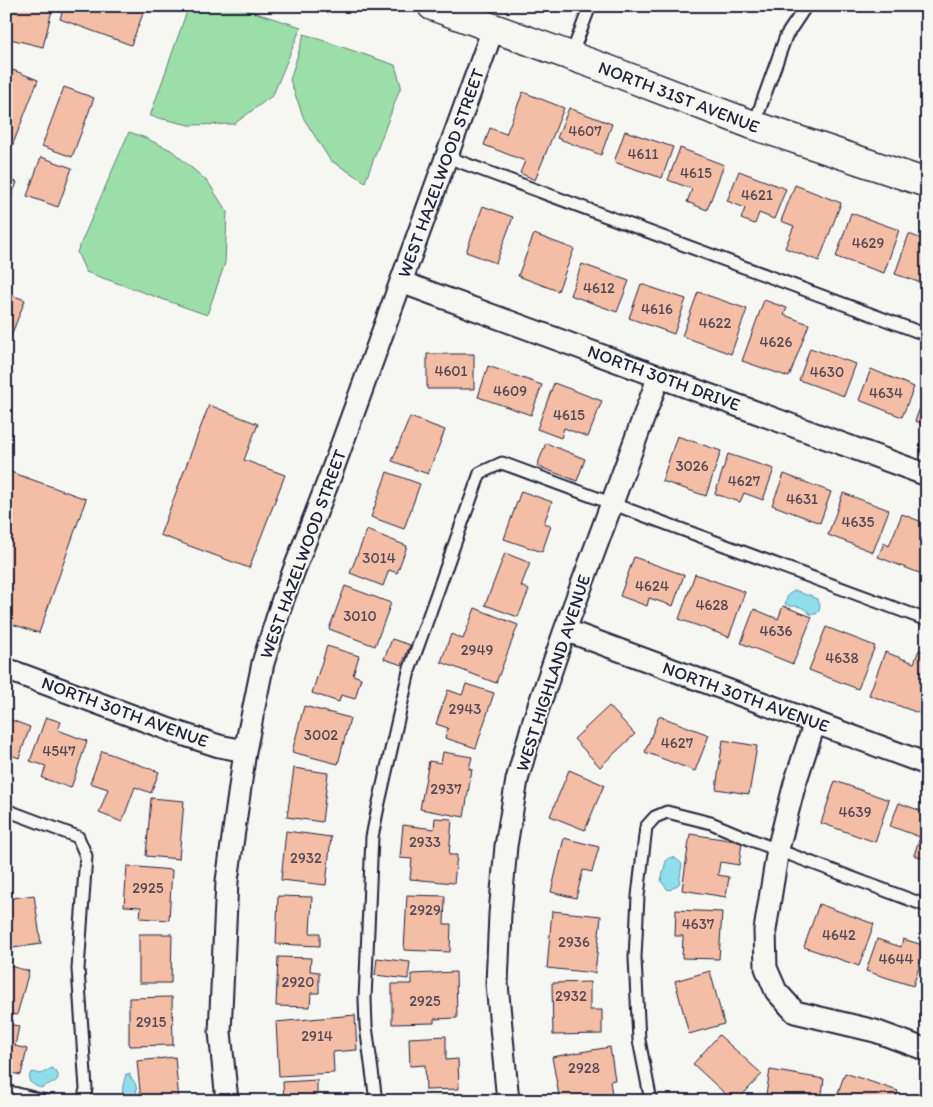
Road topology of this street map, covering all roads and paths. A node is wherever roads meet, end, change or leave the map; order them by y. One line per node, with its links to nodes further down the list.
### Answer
1 (432, 6): 4 (street, NORTH 31ST AVENUE)
2 (590, 6): 5 (lane)
3 (806, 6): 6 (lane)
4 (494, 30): 5 (street, NORTH 31ST AVENUE); 7 (street, WEST HAZELWOOD STREET)
5 (571, 56): 6 (street, NORTH 31ST AVENUE)
6 (754, 125): 8 (street, NORTH 31ST AVENUE)
7 (447, 157): 9 (street, WEST HAZELWOOD STREET); 10 (lane)
8 (927, 183)
9 (401, 282): 11 (street, NORTH 30TH DRIVE); 18 (street, WEST HAZELWOOD STREET)
10 (927, 335)
11 (659, 376): 12 (street, NORTH 30TH DRIVE); 13 (street, WEST HIGHLAND AVENUE)
12 (927, 475)
13 (612, 503): 14 (lane); 15 (street, WEST HIGHLAND AVENUE); 28 (lane)
14 (927, 620)
15 (565, 630): 17 (street, NORTH 30TH AVENUE); 29 (street, WEST HIGHLAND AVENUE)
16 (6, 669): 18 (street, NORTH 30TH AVENUE)
17 (816, 722): 19 (street, NORTH 30TH AVENUE); 21 (street)
18 (245, 751): 27 (street, WEST HAZELWOOD STREET)
19 (927, 764)
20 (6, 810): 26 (lane)
21 (778, 849): 22 (lane); 23 (street); 30 (lane)
22 (927, 906)
23 (927, 1050)
24 (6, 1091): 25 (lane)
25 (45, 1101)
26 (83, 1101)
27 (227, 1101)
28 (376, 1101)
29 (508, 1101)
30 (651, 1101)

